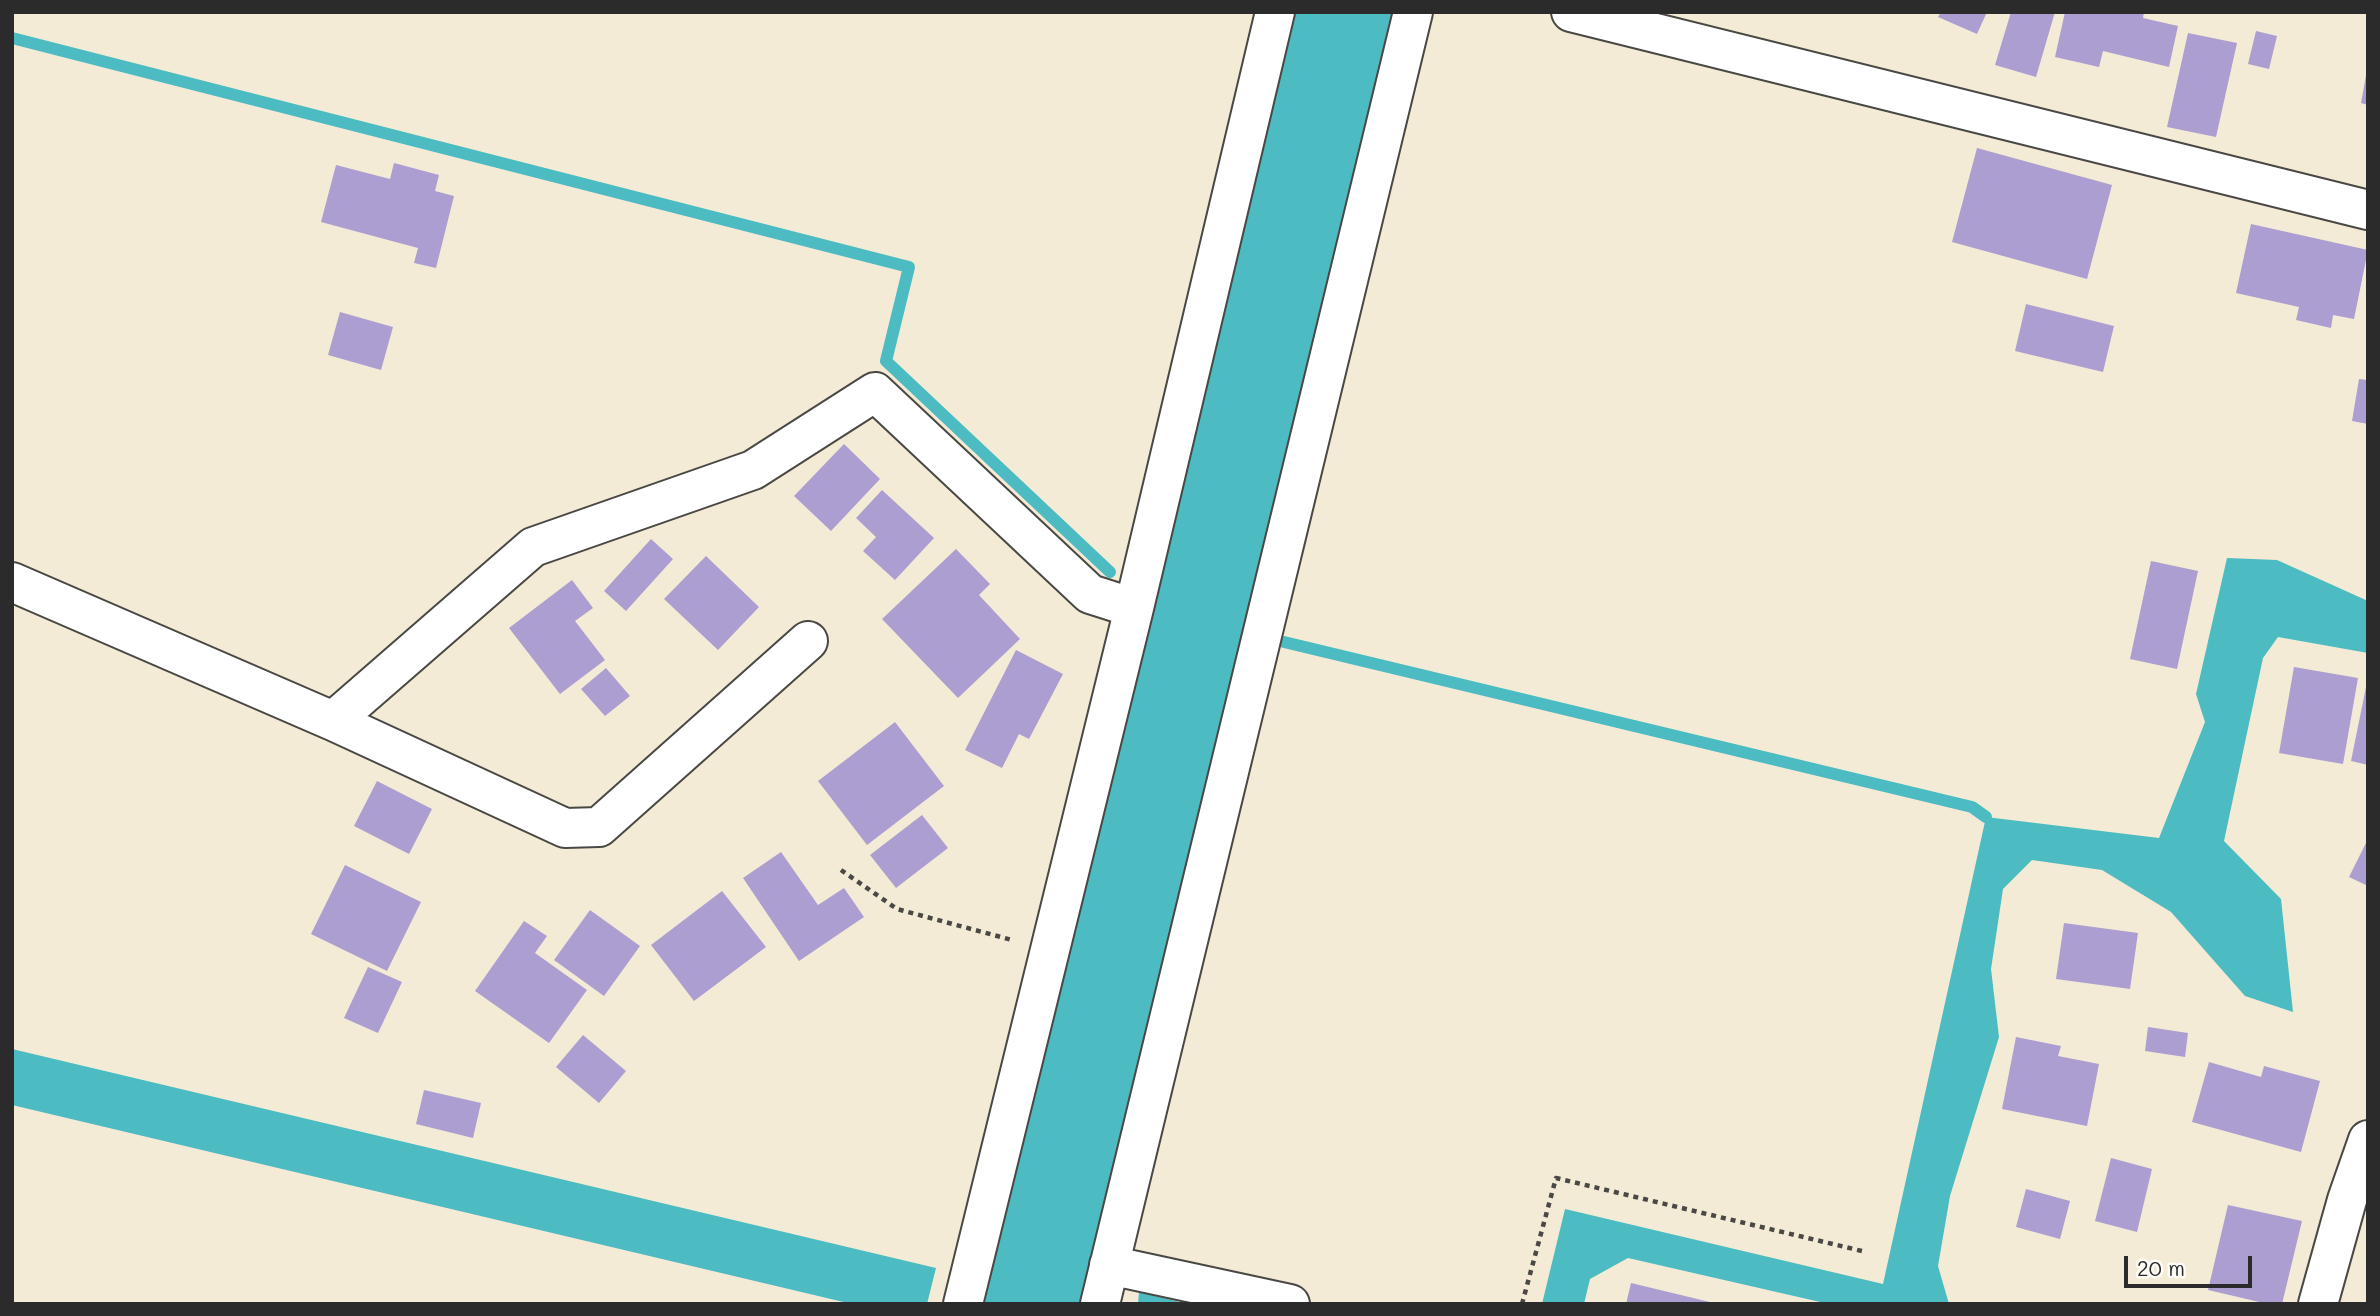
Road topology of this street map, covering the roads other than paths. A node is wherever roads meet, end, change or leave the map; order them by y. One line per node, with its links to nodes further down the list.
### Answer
1 (1275, 12): 6 (street)
2 (1413, 12): 10 (street)
3 (1571, 12): 4 (street)
4 (2368, 210)
5 (12, 582): 8 (street)
6 (1134, 608): 8 (street); 11 (street)
7 (808, 641): 8 (street)
8 (333, 721)
9 (2368, 1140): 14 (street)
10 (1110, 1265): 12 (street); 13 (street)
11 (963, 1304)
12 (1100, 1304)
13 (1290, 1304)
14 (2318, 1304)

